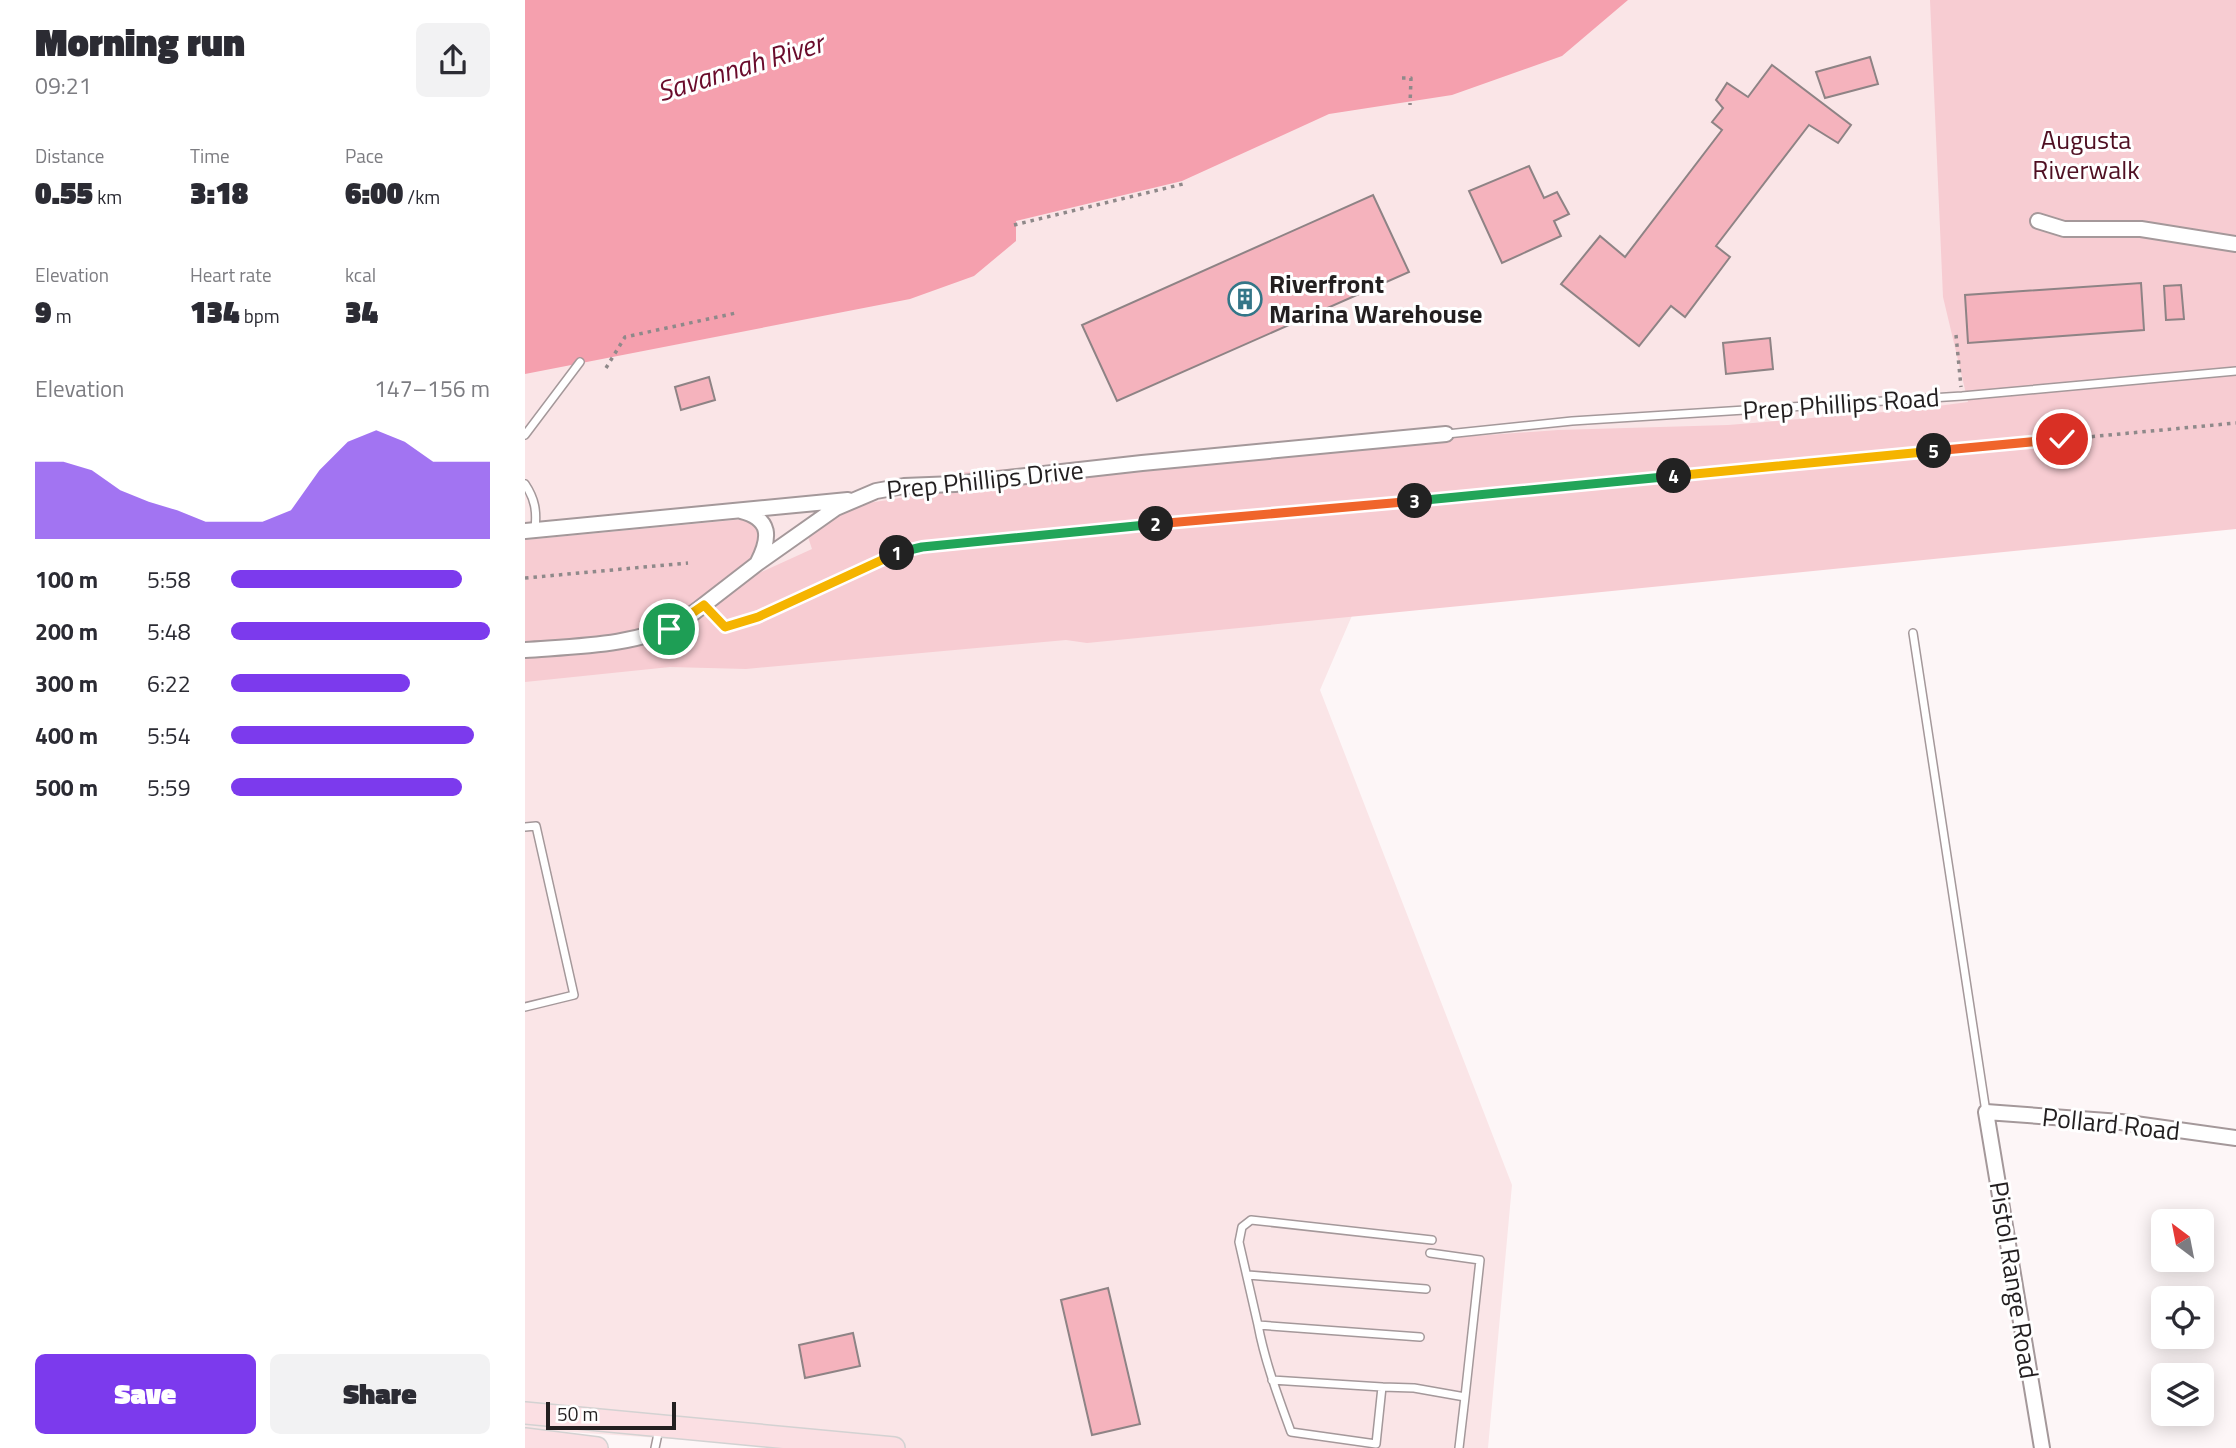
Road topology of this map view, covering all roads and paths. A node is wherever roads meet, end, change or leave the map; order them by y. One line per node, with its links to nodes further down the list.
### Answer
1 (1402, 78): 2 (path)
2 (1410, 104)
3 (1184, 184): 5 (path)
4 (2038, 221): 6 (street)
5 (1014, 225)
6 (2236, 244)
7 (736, 313): 10 (path)
8 (1956, 335): 12 (path)
9 (580, 362): 15 (lane)
10 (607, 368)
11 (2236, 371): 12 (lane, Prep Phillips Road)
12 (1962, 396): 14 (lane, Prep Phillips Road)
13 (2236, 423): 23 (path)
14 (1446, 434): 17 (street, Prep Phillips Drive)
15 (525, 435)
16 (525, 484): 19 (lane)
17 (852, 500): 18 (street); 21 (street, Prep Phillips Drive)
18 (733, 510): 19 (street); 21 (street)
19 (530, 531)
20 (688, 563): 22 (path)
21 (758, 563): 23 (street, Prep Phillips Drive)
22 (525, 578)
23 (704, 605): 25 (street, Prep Phillips Drive)
24 (1913, 633): 28 (lane)
25 (525, 650)
26 (525, 827): 27 (lane)
27 (525, 1007)
28 (1986, 1112): 29 (street, Pollard Road); 46 (street, Pistol Range Road)
29 (2236, 1138)
30 (1432, 1240): 32 (lane)
31 (1430, 1253): 38 (lane)
32 (1248, 1275): 33 (lane); 34 (lane)
33 (1426, 1289)
34 (1258, 1325): 35 (lane); 36 (lane)
35 (1420, 1337)
36 (1272, 1380): 37 (lane); 37 (lane)
37 (1382, 1387): 38 (lane)
38 (1465, 1397): 45 (lane)
39 (525, 1413): 40 (main road)
40 (660, 1425): 43 (lane); 44 (main road)
41 (525, 1439): 42 (main road)
42 (597, 1448)
43 (655, 1448)
44 (894, 1448)
45 (1459, 1448)
46 (2042, 1448)

